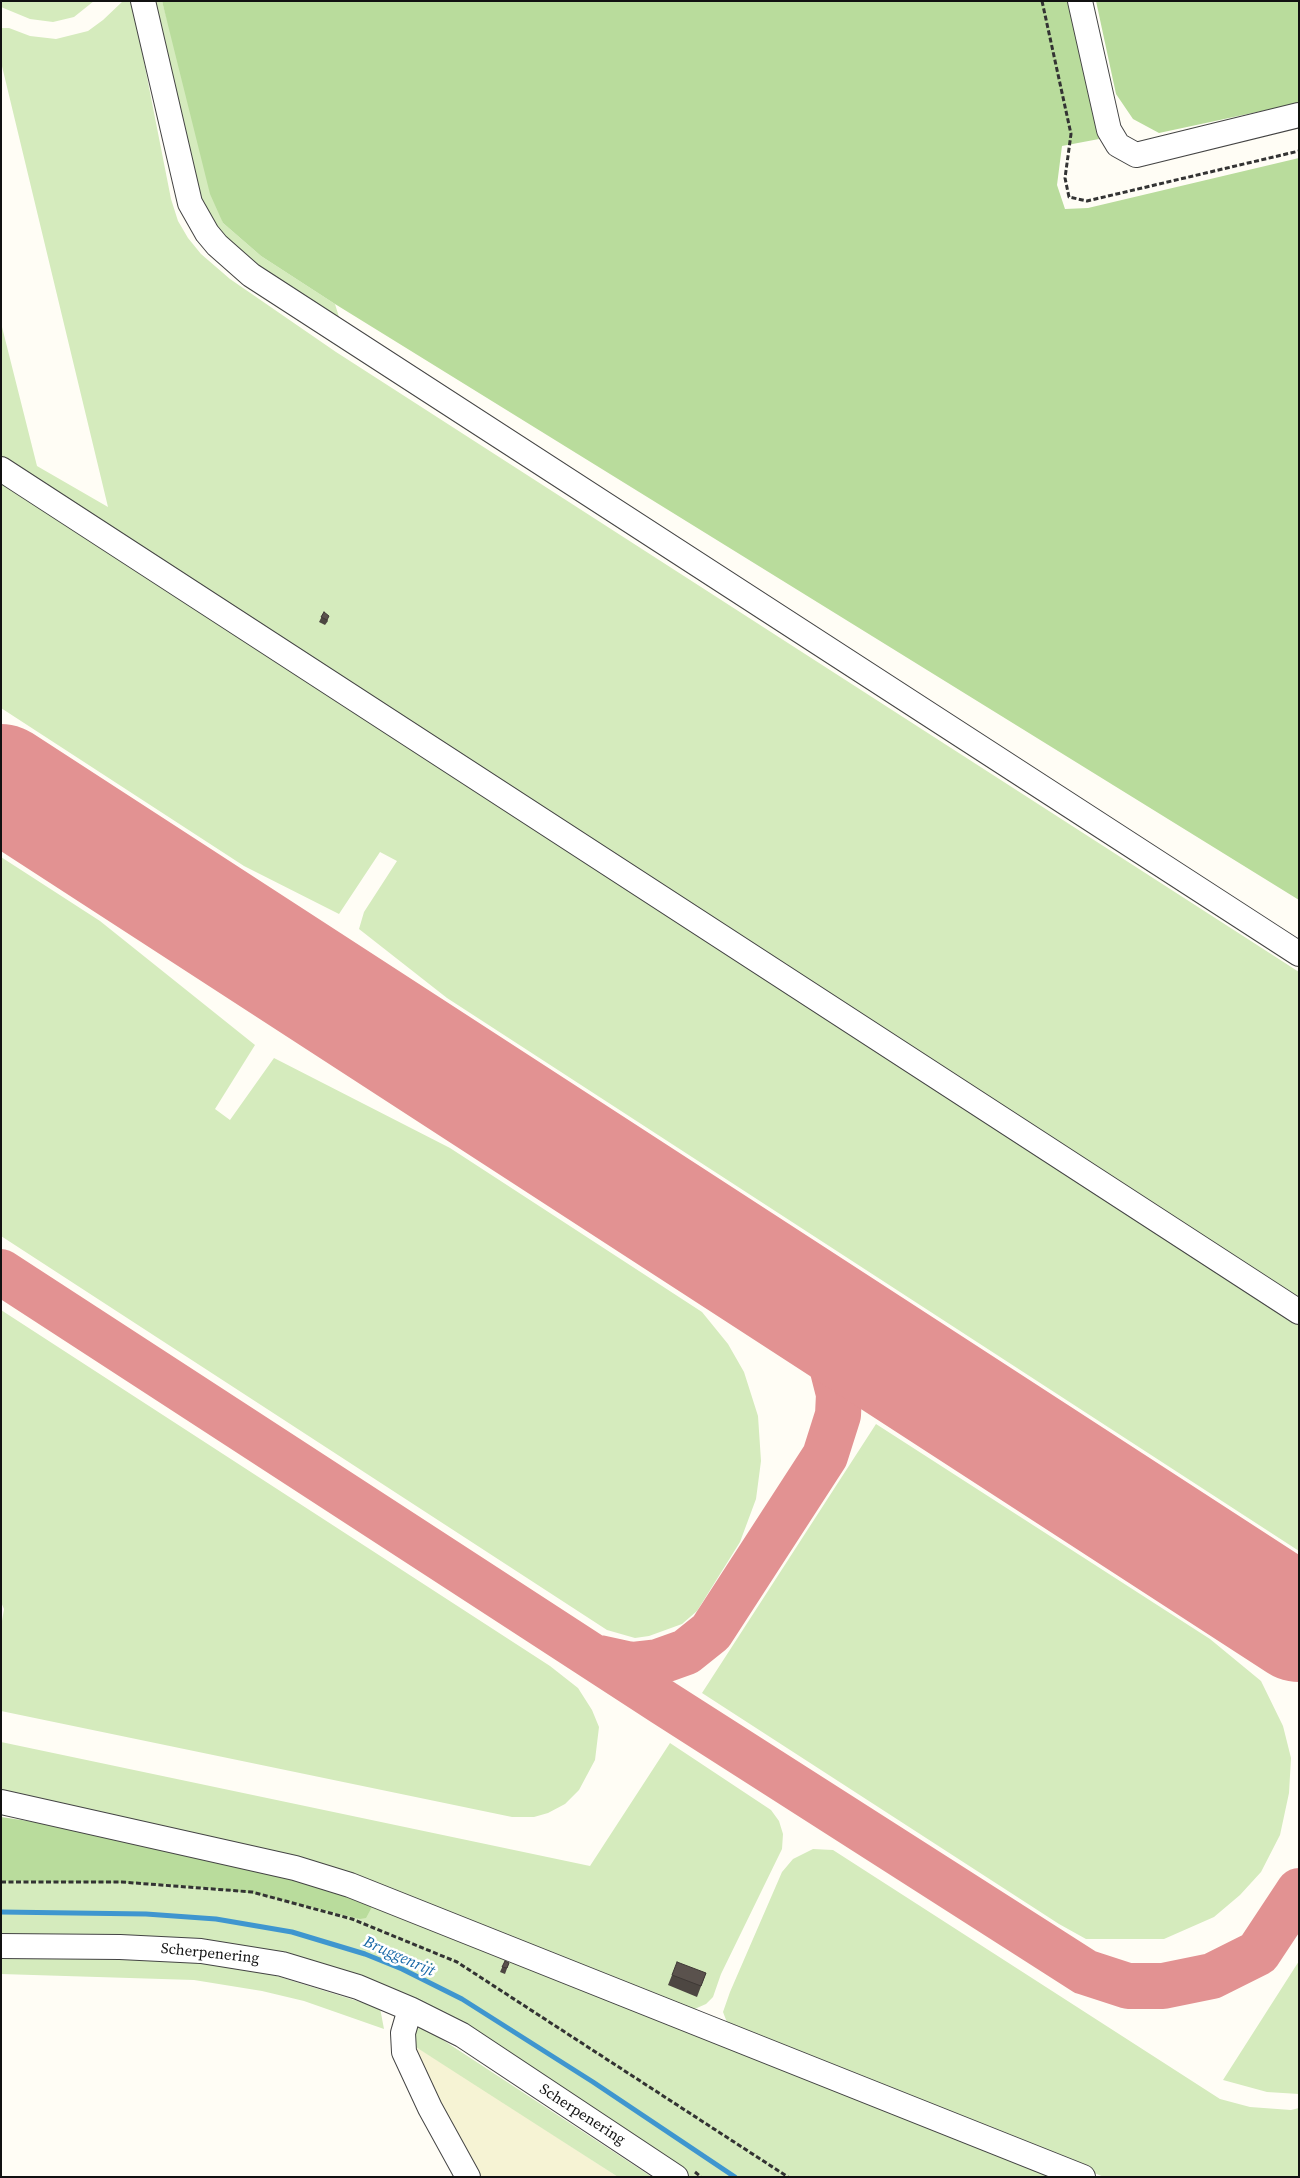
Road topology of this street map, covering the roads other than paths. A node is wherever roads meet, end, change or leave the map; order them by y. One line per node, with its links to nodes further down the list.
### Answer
1 (143, 1): 5 (street)
2 (1080, 1): 3 (street)
3 (1299, 115)
4 (1, 469): 6 (street)
5 (1299, 954)
6 (1299, 1312)
7 (1, 1802): 12 (street)
8 (1, 1946): 9 (street, Scherpenering)
9 (410, 2009): 10 (street); 11 (street, Scherpenering)
10 (468, 2177)
11 (676, 2177)
12 (1083, 2177)

